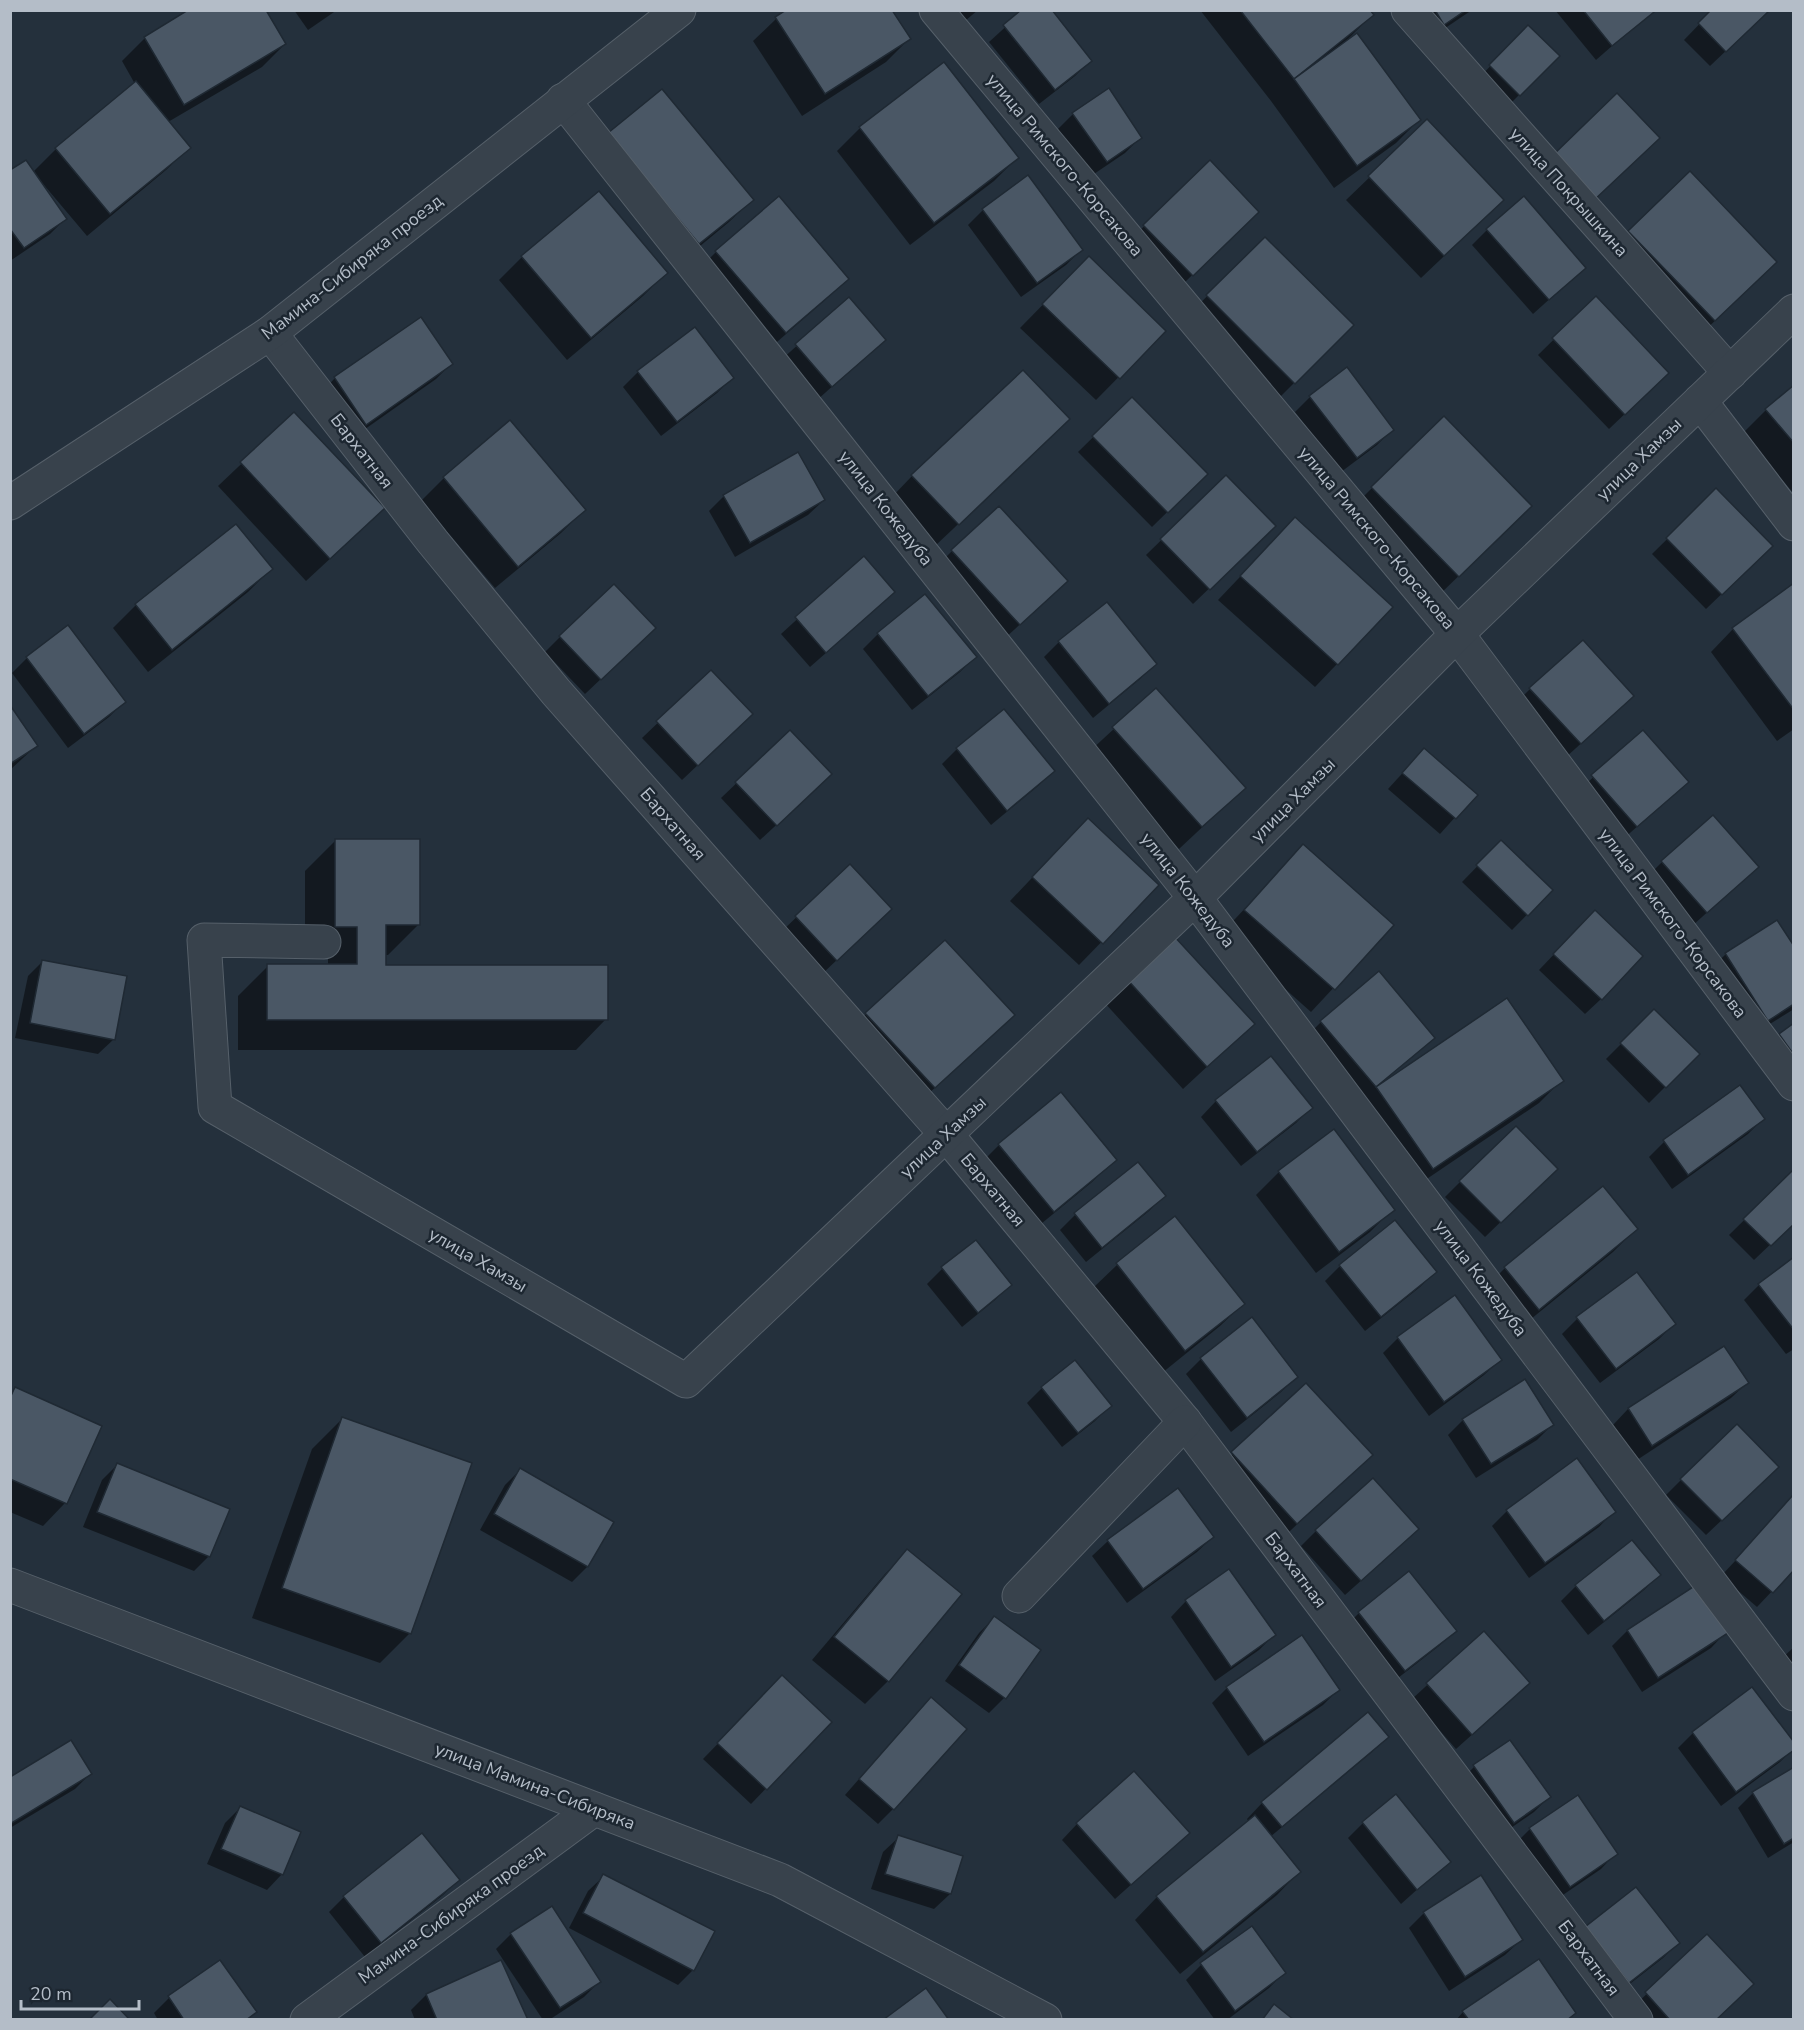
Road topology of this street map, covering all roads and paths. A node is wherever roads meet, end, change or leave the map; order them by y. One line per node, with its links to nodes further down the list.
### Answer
1 (679, 10): 4 (street, Мамина-Сибиряка проезд)
2 (936, 10): 11 (street, улица Римского-Корсакова)
3 (1408, 10): 7 (street, улица Покрышкина)
4 (563, 100): 6 (street, Мамина-Сибиряка проезд); 12 (street, улица Кожедуба)
5 (1794, 311): 7 (street, улица Хамзы)
6 (270, 333): 9 (street, Мамина-Сибиряка проезд); 15 (street, Бархатная)
7 (1730, 373): 8 (street, улица Хамзы)
8 (1700, 401): 10 (street); 11 (street, улица Хамзы)
9 (10, 503)
10 (1794, 524)
11 (1457, 634): 12 (street, улица Хамзы); 14 (street, улица Римского-Корсакова)
12 (1196, 898): 15 (street, улица Хамзы); 19 (street, улица Кожедуба)
13 (324, 942): 15 (street, улица Хамзы)
14 (1794, 1084)
15 (946, 1134): 16 (street, Бархатная)
16 (1185, 1422): 18 (street); 23 (street, Бархатная)
17 (10, 1585): 20 (street, улица Мамина-Сибиряка)
18 (1019, 1596)
19 (1794, 1694)
20 (594, 1809): 21 (street, Мамина-Сибиряка проезд); 22 (street, улица Мамина-Сибиряка)
21 (307, 2019)
22 (1045, 2019)
23 (1636, 2019)

